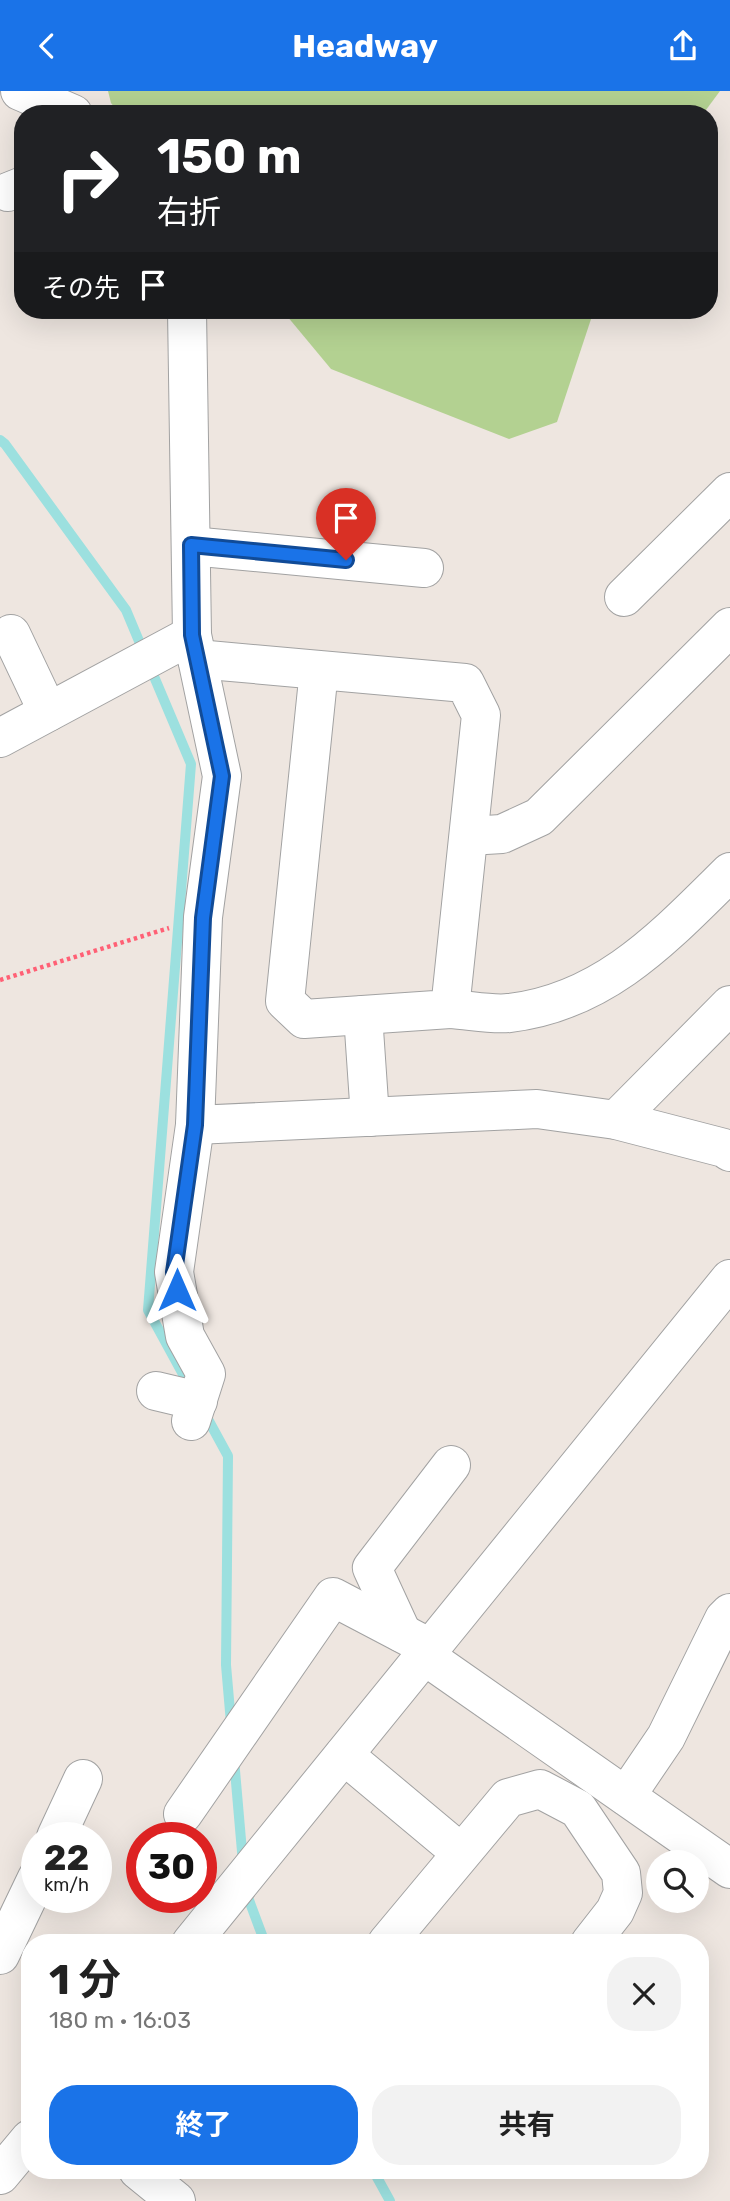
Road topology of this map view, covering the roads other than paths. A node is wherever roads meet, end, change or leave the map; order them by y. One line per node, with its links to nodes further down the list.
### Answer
1 (20, 91): 2 (street)
2 (52, 105)
3 (187, 319): 5 (street)
4 (730, 492): 7 (street)
5 (191, 545): 6 (street); 10 (street)
6 (424, 568)
7 (624, 597)
8 (730, 627): 14 (street)
9 (11, 634): 12 (street)
10 (195, 647): 11 (street); 12 (street); 21 (street)
11 (319, 670): 14 (street); 18 (street)
12 (48, 712): 13 (street)
13 (0, 738)
14 (468, 836): 17 (street)
15 (730, 872): 17 (street)
16 (730, 1005): 20 (street)
17 (450, 1009): 18 (street)
18 (363, 1015): 19 (street)
19 (370, 1117): 20 (street); 21 (street)
20 (616, 1120): 22 (street)
21 (195, 1125): 24 (street)
22 (730, 1152)
23 (730, 1279): 27 (street)
24 (156, 1391)
25 (451, 1465): 27 (street)
26 (730, 1613): 31 (street)
27 (420, 1646): 28 (street); 29 (street); 33 (street)
28 (553, 1746): 31 (street); 32 (street)
29 (344, 1755): 35 (street); 38 (street)
30 (83, 1779): 34 (street)
31 (626, 1796): 36 (street)
32 (508, 1798): 35 (street); 40 (street)
33 (183, 1814)
34 (63, 1822)
35 (460, 1852): 39 (street)
36 (730, 1869)
37 (21, 1911): 41 (street)
38 (198, 1934)
39 (394, 1934)
40 (597, 1934)
41 (0, 1955)
42 (21, 2150): 43 (street)
43 (0, 2175)
44 (149, 2179): 45 (street)
45 (176, 2201)

